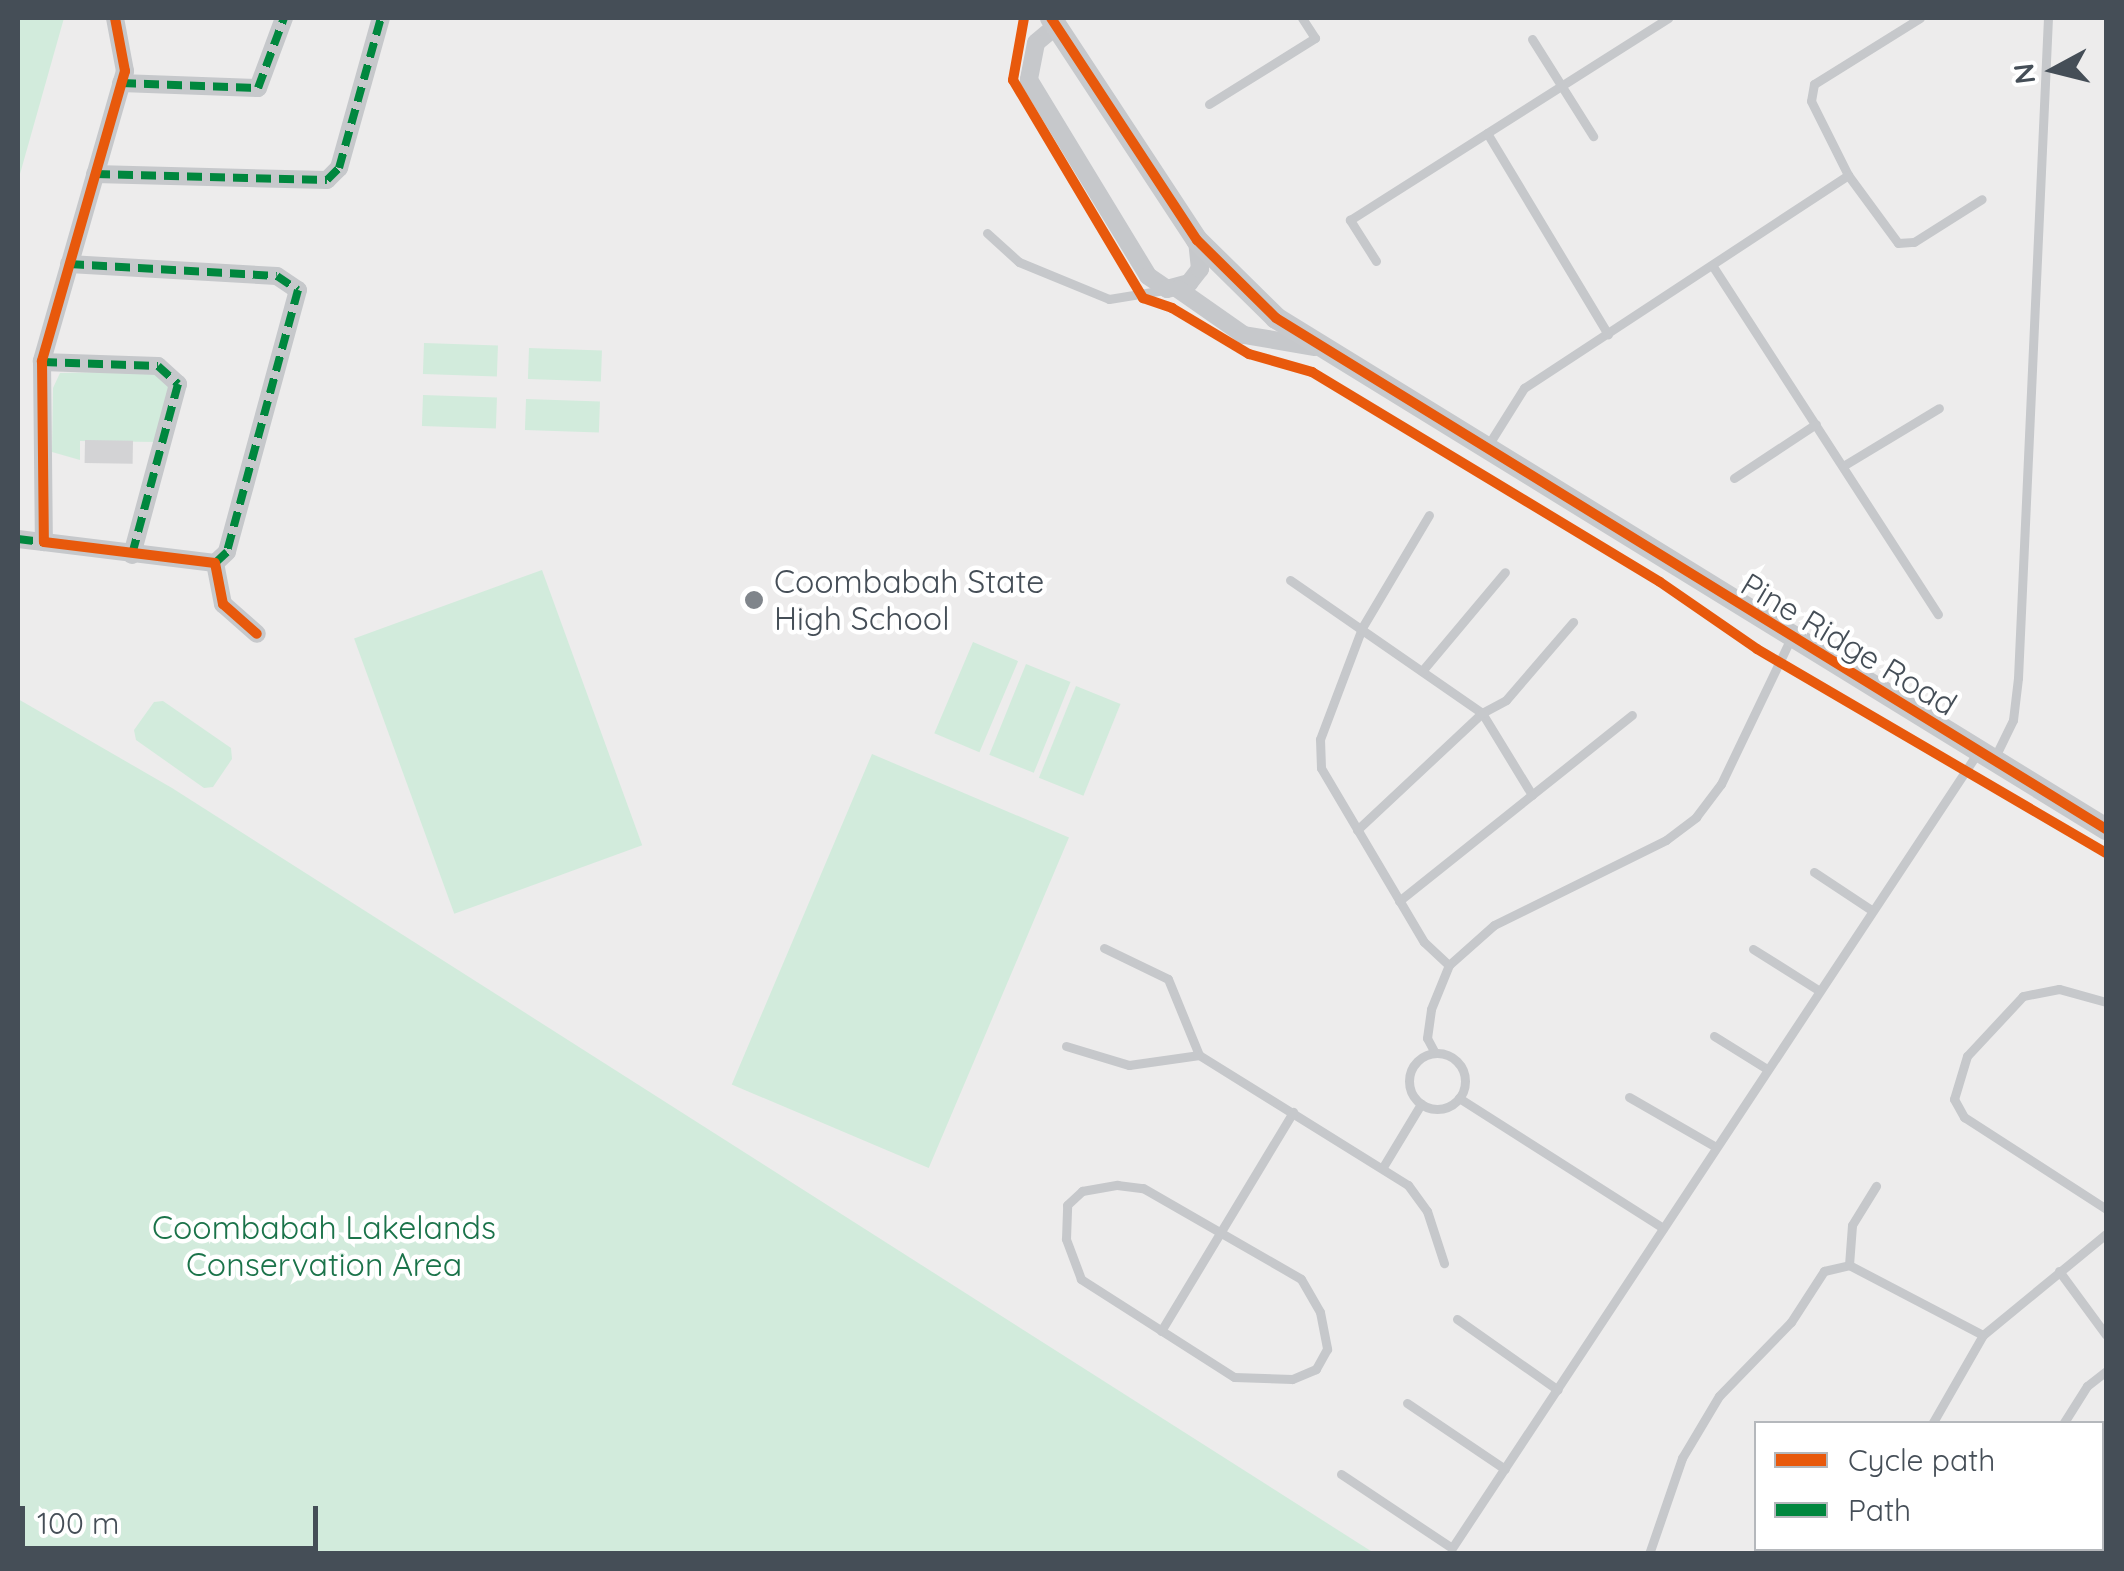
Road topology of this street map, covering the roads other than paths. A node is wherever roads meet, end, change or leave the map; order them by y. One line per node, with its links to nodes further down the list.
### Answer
1 (114, 18): 10 (street)
2 (284, 18): 10 (street)
3 (381, 18): 15 (street)
4 (1302, 18): 12 (lane)
5 (1668, 18): 11 (lane)
6 (1920, 18): 16 (lane)
7 (2048, 18): 47 (lane)
8 (1053, 22): 19 (street, Pine Ridge Road); 23 (street)
9 (1532, 39): 11 (lane)
10 (121, 82): 15 (street)
11 (1560, 86): 13 (lane); 14 (lane)
12 (1209, 104)
13 (1488, 133): 20 (lane); 24 (lane)
14 (1593, 136)
15 (95, 174): 21 (street)
16 (1848, 175): 17 (lane); 22 (lane)
17 (1982, 199)
18 (987, 232): 23 (lane)
19 (1197, 240): 23 (street); 25 (street, Pine Ridge Road)
20 (1376, 261)
21 (69, 264): 26 (street); 36 (street)
22 (1712, 265): 24 (lane); 28 (lane)
23 (1173, 289): 25 (street)
24 (1608, 334): 29 (lane)
25 (1315, 347): 29 (street, Pine Ridge Road)
26 (42, 362): 34 (street); 35 (street)
27 (1940, 408): 30 (lane)
28 (1816, 424): 30 (lane); 31 (lane)
29 (1485, 451): 43 (street, Pine Ridge Road)
30 (1843, 466): 39 (lane)
31 (1734, 478)
32 (1430, 515): 41 (lane)
33 (18, 539): 34 (street)
34 (44, 542): 35 (street)
35 (132, 555): 36 (street)
36 (216, 563): 42 (street)
37 (1505, 572): 44 (lane)
38 (1290, 580): 41 (lane)
39 (1938, 614)
40 (1573, 622): 45 (lane)
41 (1362, 628): 44 (lane); 50 (lane)
42 (257, 634)
43 (1791, 638): 47 (street, Pine Ridge Road); 56 (lane)
44 (1422, 671): 45 (lane)
45 (1482, 713): 48 (lane); 50 (lane)
46 (1632, 715): 48 (lane)
47 (1985, 756): 49 (street, Pine Ridge Road); 53 (lane)
48 (1532, 795): 52 (lane)
49 (2106, 829)
50 (1357, 830): 52 (lane)
51 (1814, 872): 53 (lane)
52 (1399, 901): 56 (lane)
53 (1870, 908): 57 (lane)
54 (1104, 948): 62 (lane)
55 (1752, 949): 57 (lane)
56 (1450, 965): 61 (lane)
57 (1818, 990): 63 (lane)
58 (2106, 1002): 71 (lane)
59 (1714, 1036): 63 (lane)
60 (1066, 1046): 62 (lane)
61 (1435, 1052): 65 (lane); 66 (lane)
62 (1199, 1055): 67 (lane)
63 (1767, 1069): 68 (lane)
64 (1629, 1096): 68 (lane)
65 (1458, 1098): 66 (lane); 72 (lane)
66 (1422, 1104): 69 (lane)
67 (1293, 1112): 69 (lane); 73 (lane)
68 (1716, 1147): 72 (lane)
69 (1383, 1167): 75 (lane)
70 (1876, 1186): 76 (lane)
71 (2106, 1209)
72 (1664, 1228): 83 (lane)
73 (1220, 1232): 79 (lane); 79 (lane); 79 (lane)
74 (2106, 1234): 77 (lane)
75 (1444, 1263)
76 (1849, 1265): 80 (lane); 89 (lane)
77 (2059, 1271): 80 (lane); 81 (lane)
78 (1457, 1318): 83 (lane)
79 (1162, 1331)
80 (1983, 1335): 85 (lane)
81 (2106, 1335)
82 (2106, 1371): 86 (lane)
83 (1558, 1390): 87 (lane)
84 (1407, 1403): 87 (lane)
85 (1934, 1421)
86 (2064, 1421)
87 (1505, 1469): 88 (lane)
88 (1341, 1474)
89 (1649, 1554)

